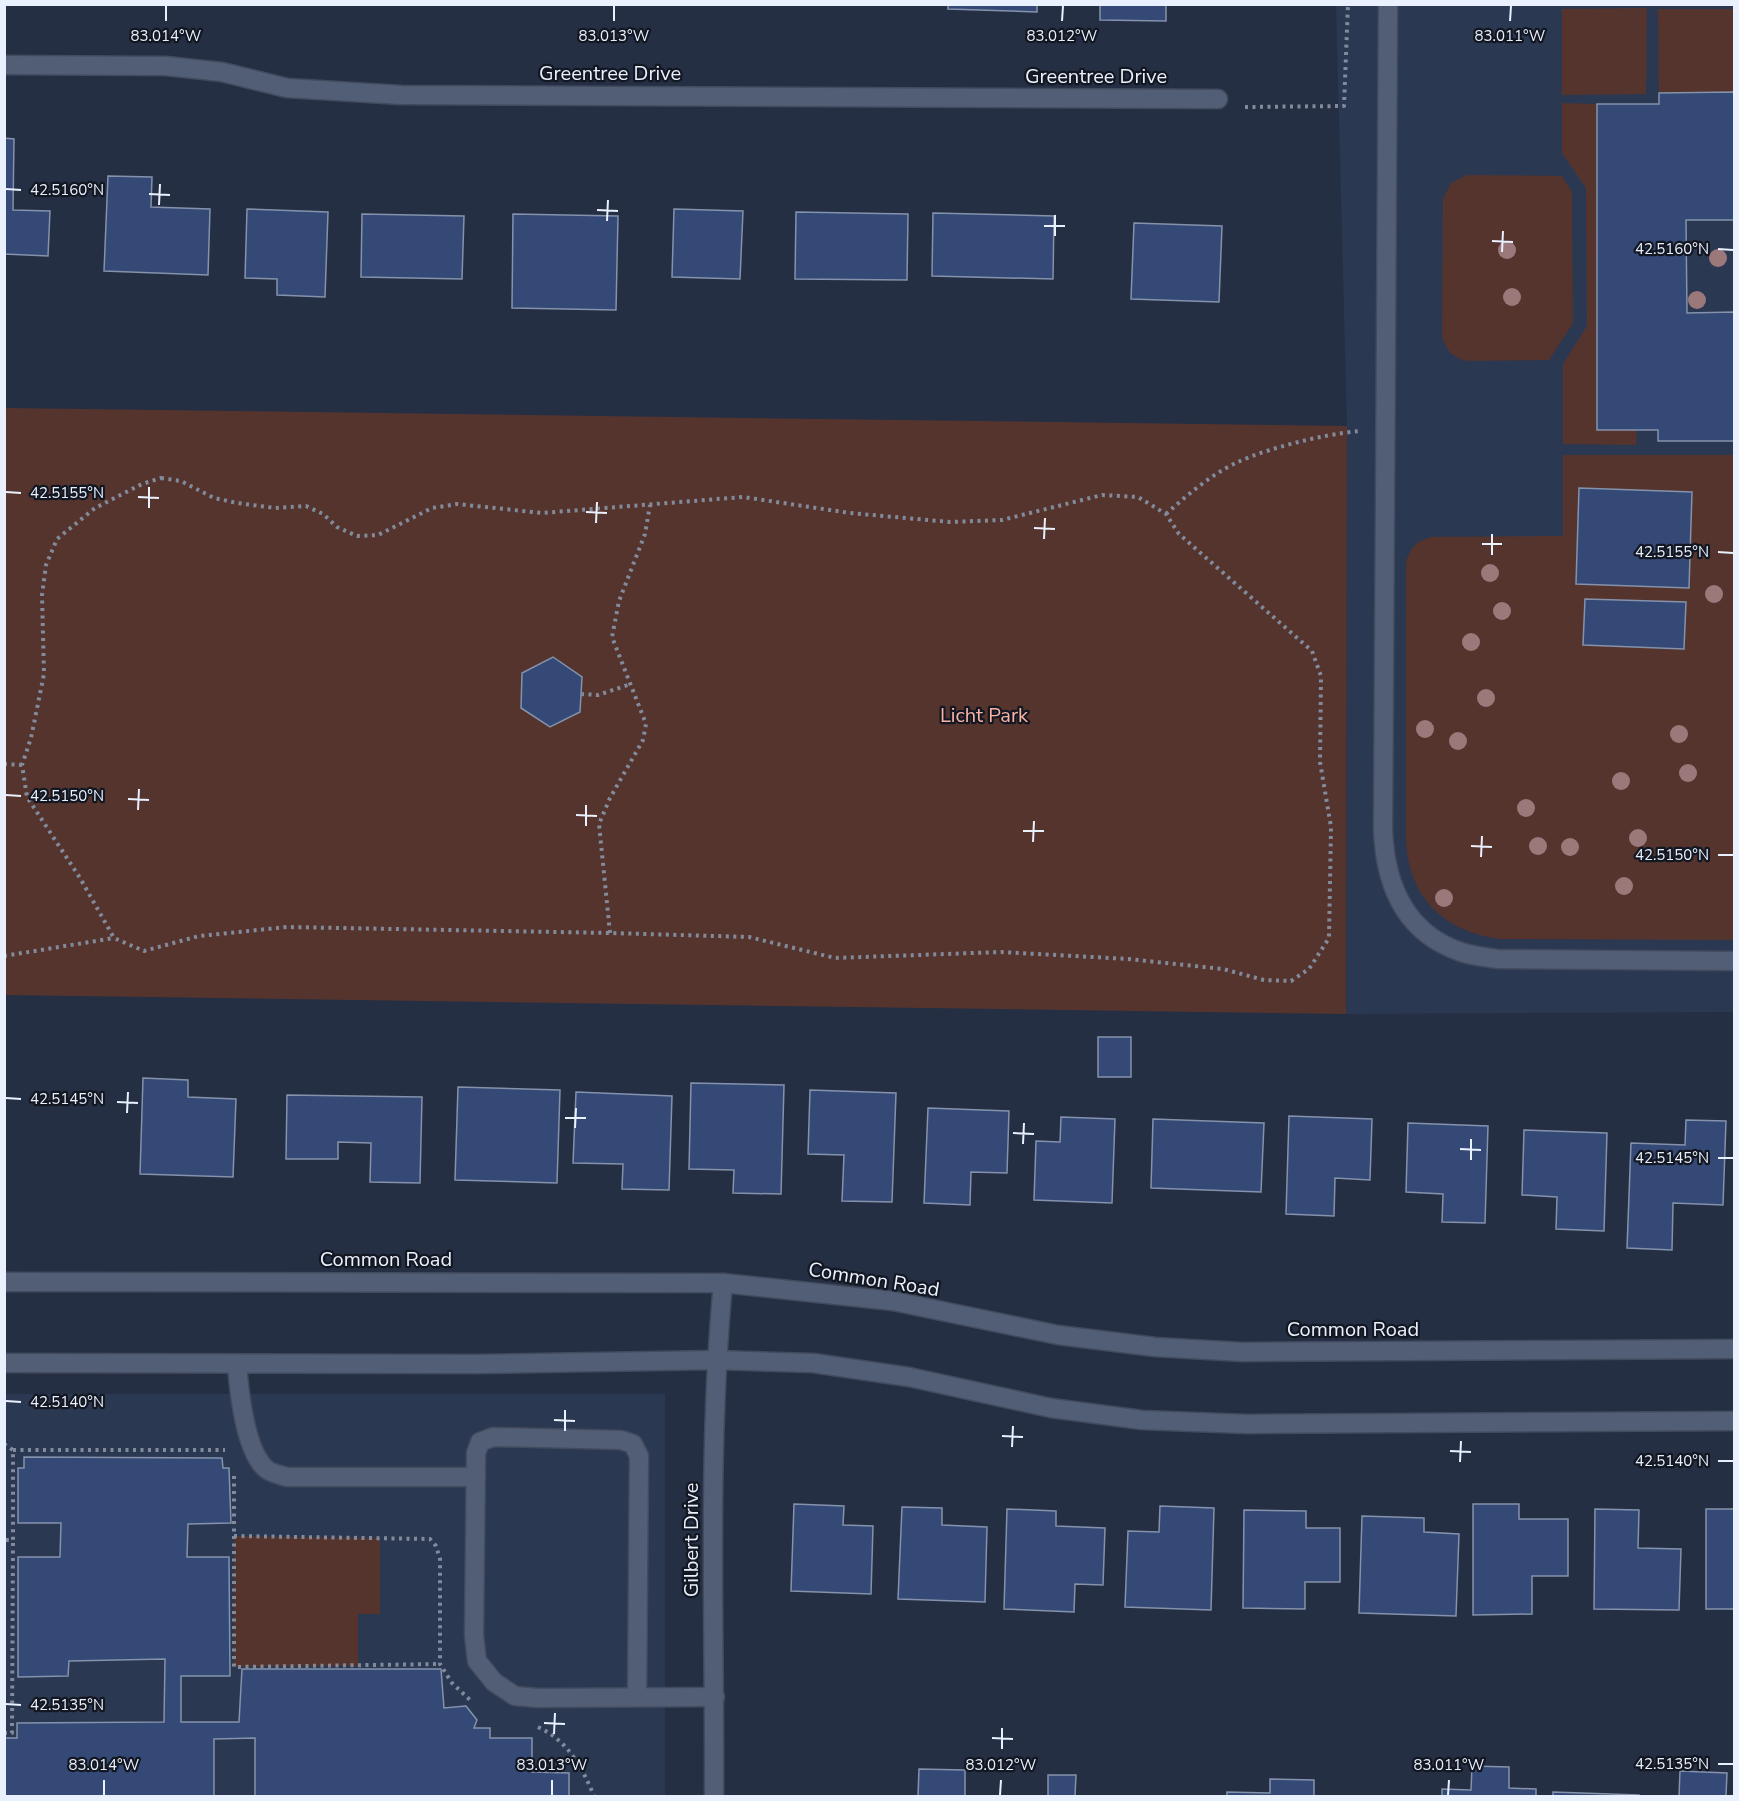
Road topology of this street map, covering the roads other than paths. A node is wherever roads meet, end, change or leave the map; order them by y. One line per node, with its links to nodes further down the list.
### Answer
1 (1388, 4): 4 (street)
2 (4, 65): 3 (street, Greentree Drive)
3 (1218, 99)
4 (1734, 961)
5 (4, 1282): 6 (street, Common Road)
6 (723, 1283): 7 (street, Common Road); 8 (street, Gilbert Drive)
7 (1734, 1349)
8 (716, 1360): 10 (street); 11 (street); 14 (street, Gilbert Drive)
9 (4, 1363): 10 (street)
10 (237, 1364): 12 (street)
11 (1734, 1420)
12 (476, 1478): 13 (street); 13 (street)
13 (637, 1697): 14 (street)
14 (715, 1697): 15 (street, Gilbert Drive)
15 (714, 1797)

